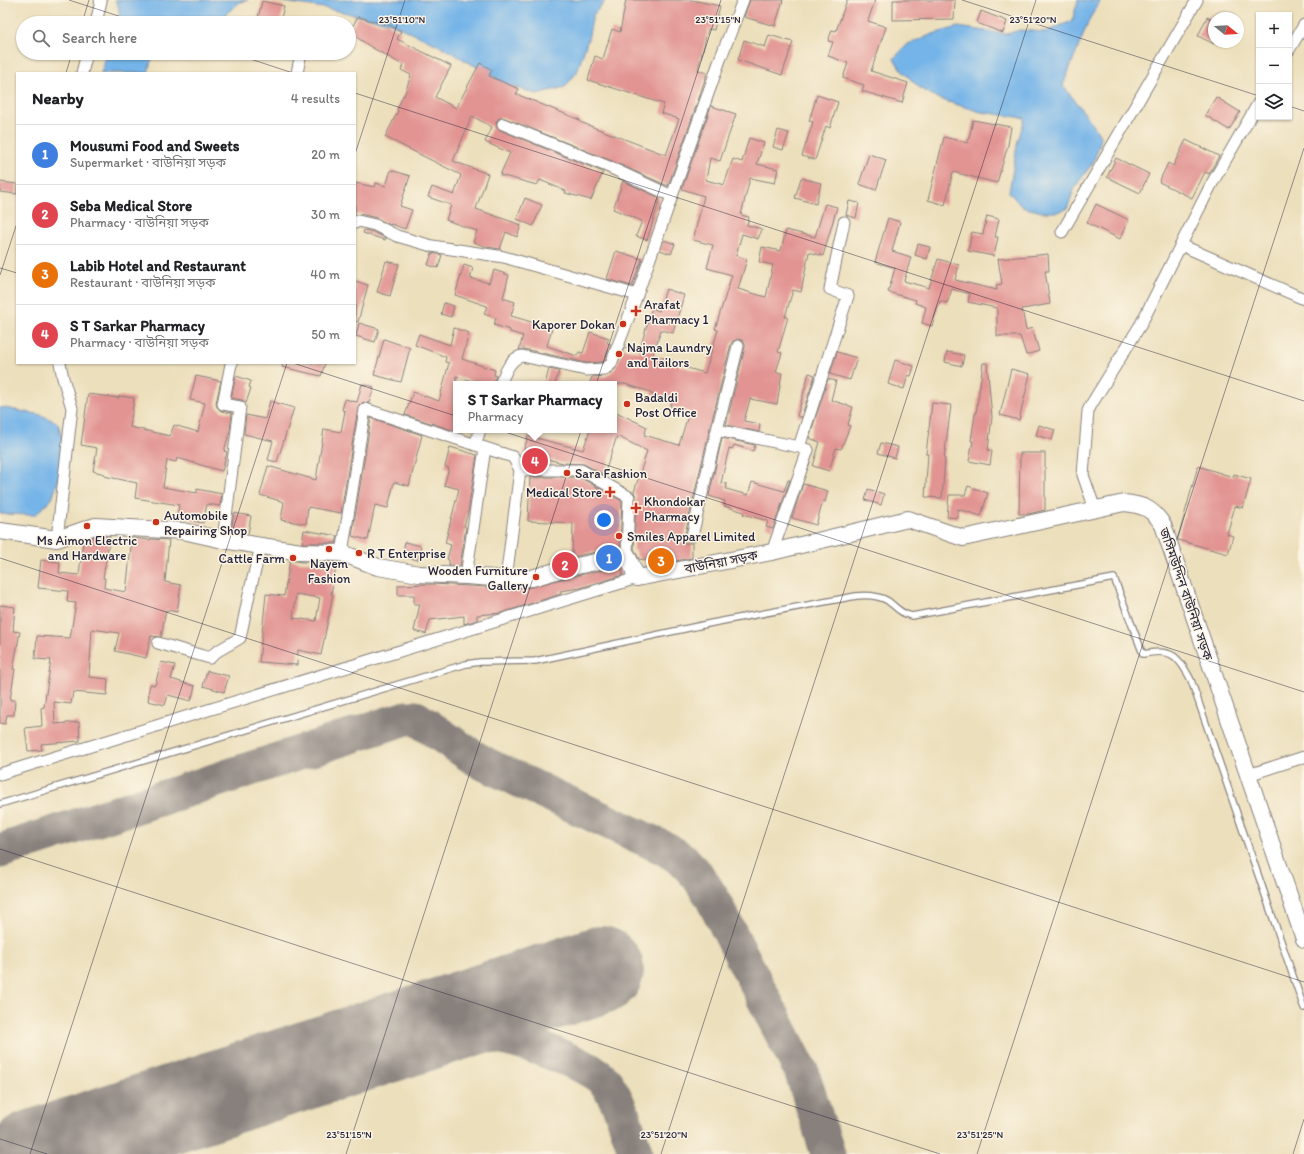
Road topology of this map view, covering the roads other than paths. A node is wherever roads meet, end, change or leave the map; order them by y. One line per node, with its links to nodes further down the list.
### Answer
1 (100, 0): 4 (street)
2 (743, 0): 13 (street)
3 (1197, 0): 16 (street)
4 (98, 16)
5 (1304, 25): 6 (street)
6 (1290, 48)
7 (85, 60): 9 (street)
8 (300, 60): 10 (street)
9 (82, 72)
10 (297, 72)
11 (1256, 107): 17 (street)
12 (503, 124): 13 (street)
13 (672, 196): 18 (street)
14 (356, 222): 18 (street)
15 (844, 222): 27 (street)
16 (1062, 232)
17 (1181, 245): 19 (street); 29 (street)
18 (637, 295): 23 (street)
19 (1304, 299)
20 (738, 346): 24 (street)
21 (60, 364): 32 (street)
22 (231, 364): 33 (street)
23 (502, 381)
24 (717, 430): 27 (street); 31 (street)
25 (480, 433): 26 (street)
26 (480, 446): 28 (street); 36 (street); 38 (street)
27 (799, 447): 35 (street)
28 (520, 470): 37 (street); 40 (street)
29 (1095, 509): 35 (street, জসিমউদ্দিন বাউনিয়া সড়ক); 44 (street, জসিমউদ্দিন বাউনিয়া সড়ক)
30 (0, 531): 32 (street)
31 (692, 536)
32 (57, 539): 33 (street)
33 (223, 540): 34 (street)
34 (261, 546): 36 (street); 41 (street)
35 (772, 552): 39 (street, বাউনিয়া সড়ক)
36 (342, 553): 38 (street)
37 (627, 555): 39 (street); 40 (street)
38 (466, 576): 40 (street)
39 (637, 578): 43 (street)
40 (506, 579)
41 (158, 643)
42 (1304, 757): 44 (street)
43 (0, 774)
44 (1248, 775): 46 (street, জসিমউদ্দিন বাউনিয়া সড়ক)
45 (0, 804): 47 (lane)
46 (1304, 939)
47 (1304, 1008)

